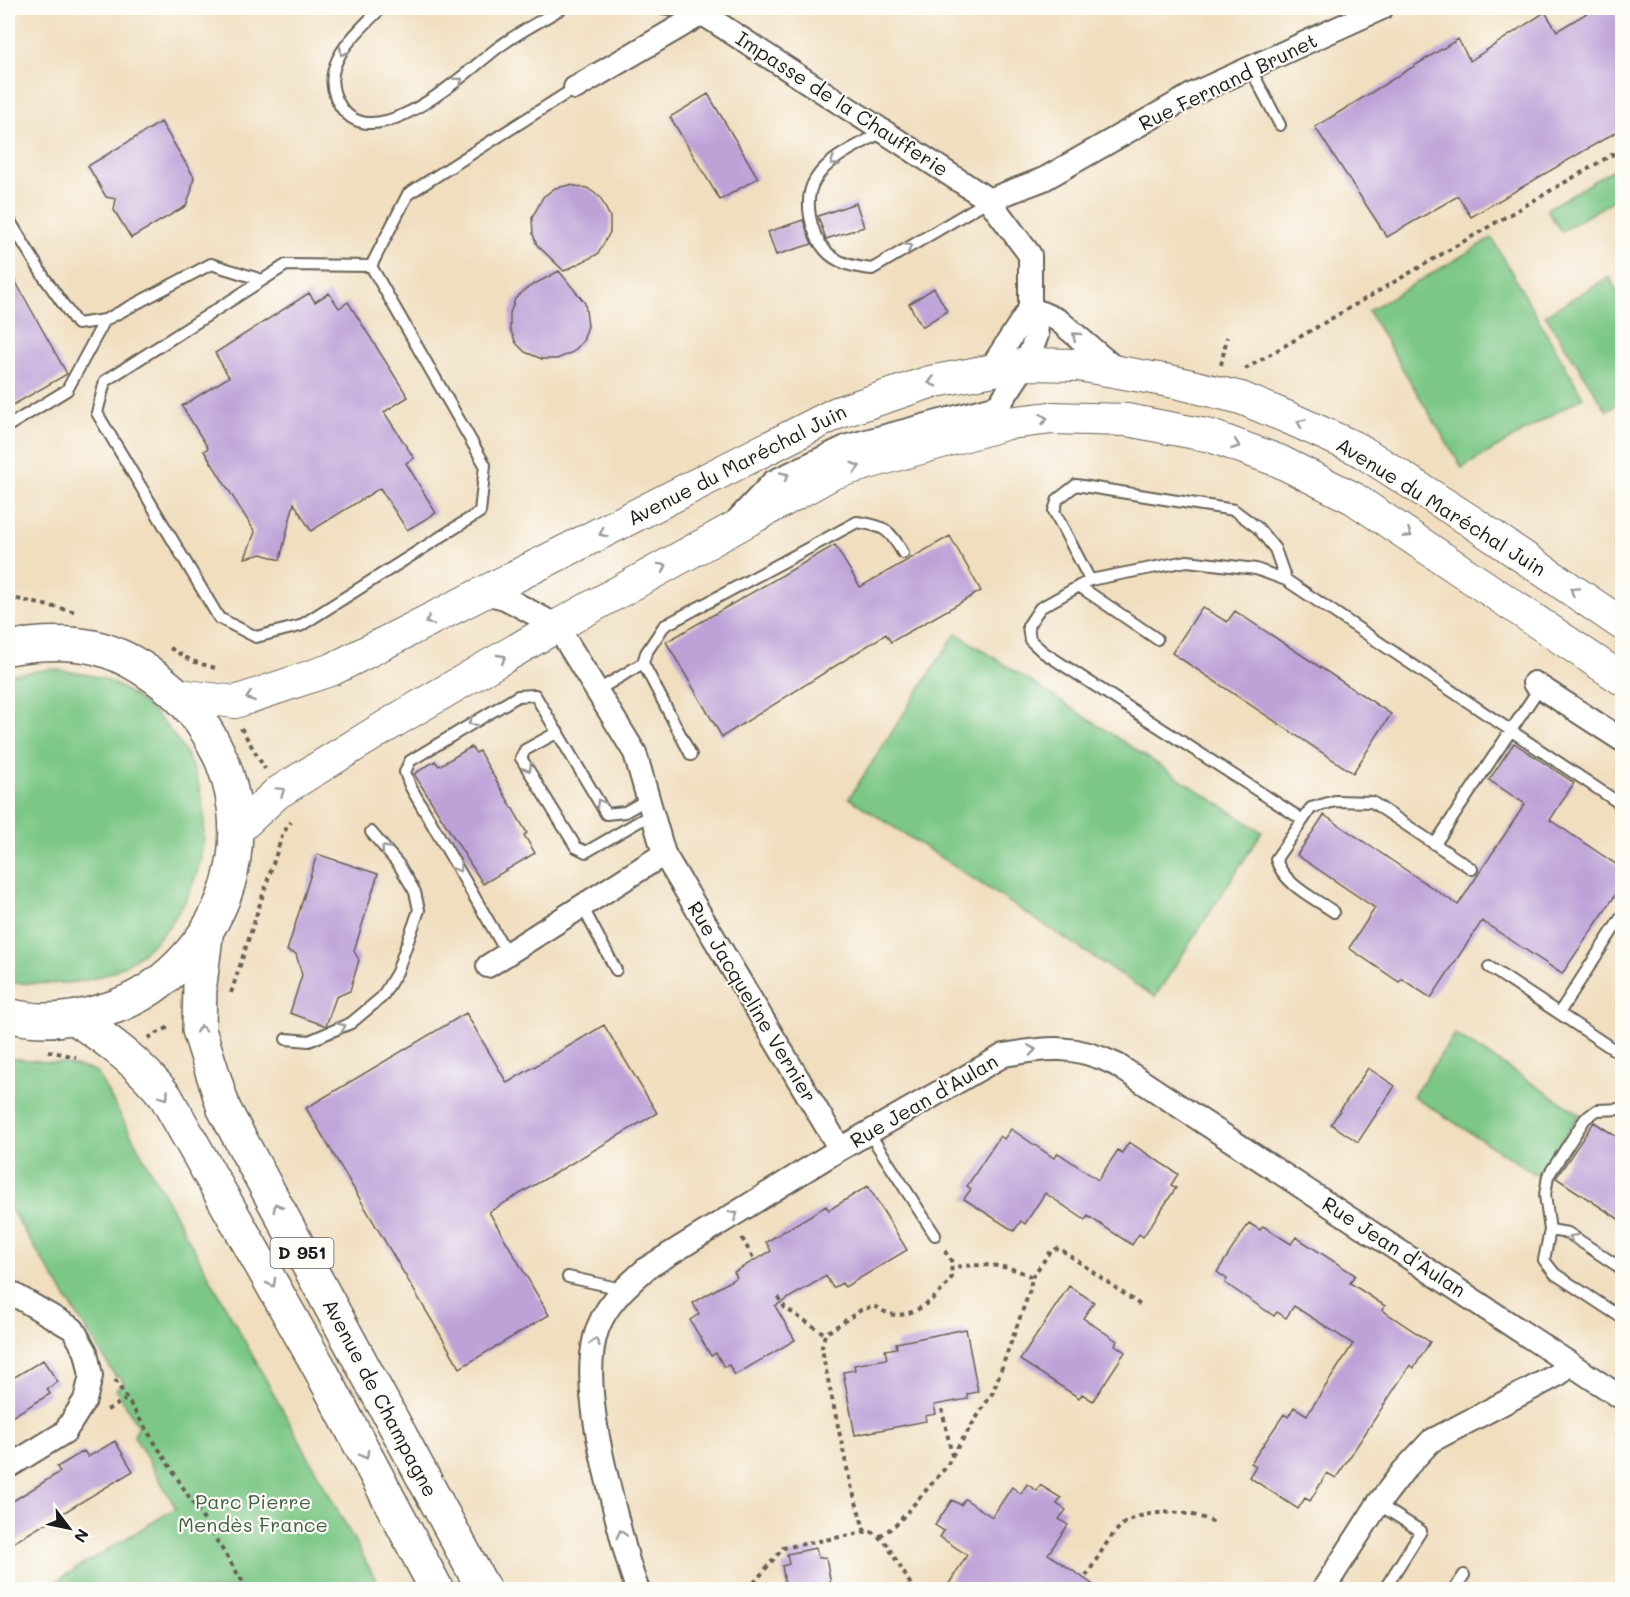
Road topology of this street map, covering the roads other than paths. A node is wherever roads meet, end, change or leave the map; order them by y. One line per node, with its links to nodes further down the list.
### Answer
1 (381, 8): 2 (lane, one-way to 2)
2 (562, 8)
3 (661, 8): 5 (lane)
4 (1382, 8): 6 (street, Rue Fernand Brunet)
5 (698, 10): 7 (street); 9 (street, Impasse de la Chaufferie)
6 (1250, 68): 8 (lane); 10 (street, Rue Fernand Brunet)
7 (575, 88): 12 (lane)
8 (1280, 125)
9 (884, 131): 10 (street, Impasse de la Chaufferie); 10 (lane, one-way to 10)
10 (989, 200): 14 (street, Impasse de la Chaufferie)
11 (8, 218): 15 (lane)
12 (371, 266): 13 (lane); 13 (lane)
13 (262, 280): 15 (lane)
14 (1030, 308): 16 (street); 17 (street); 18 (street, one-way to 14)
15 (105, 320): 19 (lane)
16 (1026, 364): 17 (main road, Avenue du Maréchal Juin); 18 (main road, Avenue du Maréchal Juin); 20 (street, one-way to 16)
17 (989, 371): 25 (main road, Avenue du Maréchal Juin, one-way to 25)
18 (1118, 371): 26 (main road, Avenue du Maréchal Juin, one-way to 18)
19 (8, 426)
20 (728, 530): 27 (main road, Avenue du Maréchal Juin, one-way to 20); 33 (main road, Avenue du Maréchal Juin, one-way to 33)
21 (903, 553): 32 (lane)
22 (1090, 580): 23 (lane); 23 (lane); 24 (lane)
23 (1287, 580): 37 (lane)
24 (1079, 586): 29 (lane); 43 (lane)
25 (485, 593): 27 (street); 36 (main road, Avenue du Maréchal Juin, one-way to 36)
26 (1623, 624)
27 (557, 626): 35 (street, Rue Jacqueline Vernier); 44 (main road, Avenue du Maréchal Juin, one-way to 27)
28 (8, 630): 30 (main road)
29 (1157, 639)
30 (44, 642): 31 (main road); 36 (main road)
31 (8, 648)
32 (643, 663): 35 (lane); 40 (lane)
33 (1623, 679)
34 (1537, 685): 37 (lane); 39 (street)
35 (596, 692): 42 (street, Rue Jacqueline Vernier)
36 (179, 695): 44 (main road)
37 (1511, 730): 41 (lane); 46 (lane)
38 (558, 732): 42 (lane, one-way to 38); 42 (lane, one-way to 42); 53 (lane, one-way to 53)
39 (1623, 740)
40 (691, 755)
41 (1623, 805)
42 (650, 806): 47 (street, Rue Jacqueline Vernier)
43 (1303, 820): 46 (lane); 50 (lane)
44 (237, 830): 52 (main road)
45 (371, 832): 60 (lane, one-way to 45)
46 (1435, 844): 48 (lane)
47 (664, 854): 49 (street); 64 (street, Rue Jacqueline Vernier)
48 (1472, 869)
49 (582, 906): 53 (street); 56 (lane)
50 (1334, 912)
51 (1623, 916): 57 (lane)
52 (206, 936): 59 (main road); 78 (main road, Avenue de Champagne / D 951, one-way to 52)
53 (507, 953): 54 (street)
54 (488, 966)
55 (1488, 967): 57 (lane)
56 (615, 970)
57 (1559, 1013): 61 (lane)
58 (8, 1016): 59 (main road)
59 (76, 1019): 77 (main road, Avenue de Champagne / D 951, one-way to 77)
60 (286, 1039)
61 (1623, 1055)
62 (1623, 1109): 65 (lane)
63 (869, 1133): 64 (street, Rue Jean d'Aulan); 66 (lane); 72 (street, Rue Jean d'Aulan, one-way to 72)
64 (840, 1149): 69 (street, Rue Jean d'Aulan, one-way to 64)
65 (1550, 1230): 67 (lane, one-way to 65); 71 (lane)
66 (935, 1235)
67 (1623, 1269)
68 (568, 1277): 69 (lane)
69 (622, 1289): 79 (street, Rue Jean d'Aulan, one-way to 69)
70 (8, 1291): 74 (street)
71 (1623, 1318)
72 (1568, 1362): 73 (street, Rue Jean d'Aulan); 75 (street)
73 (1623, 1398)
74 (8, 1467)
75 (1378, 1504): 80 (street); 81 (lane)
76 (1464, 1575): 82 (lane)
77 (437, 1590)
78 (484, 1590)
79 (638, 1590)
80 (1323, 1590)
81 (1384, 1590)
82 (1454, 1590)

